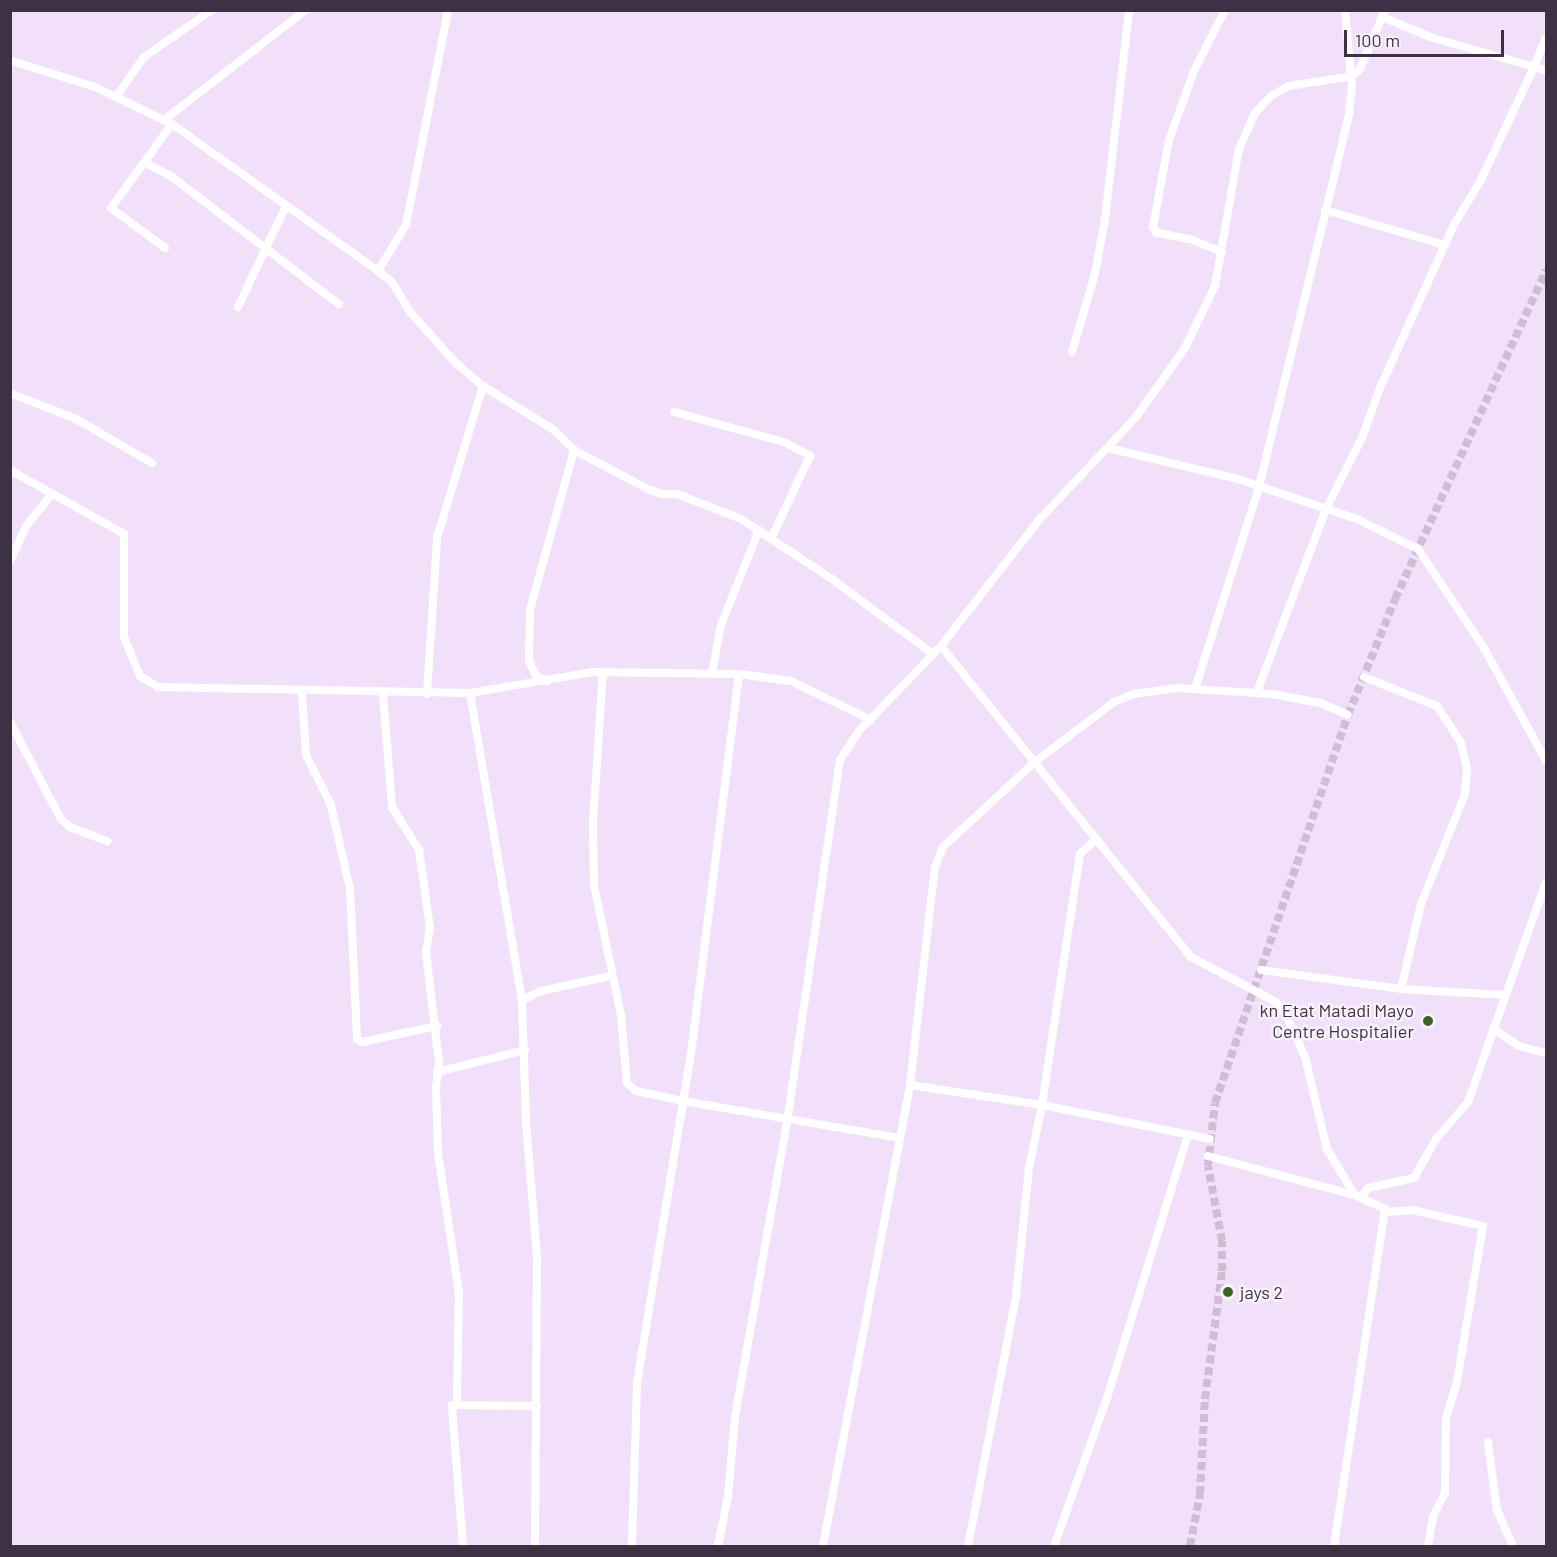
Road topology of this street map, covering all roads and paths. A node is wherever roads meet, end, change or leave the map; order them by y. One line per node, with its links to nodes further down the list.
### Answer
1 (212, 10): 13 (street)
2 (306, 10): 14 (street)
3 (448, 10): 22 (street)
4 (1129, 10): 25 (street)
5 (1225, 10): 21 (street)
6 (1345, 10): 12 (street)
7 (1383, 14): 10 (street); 12 (street)
8 (1546, 38): 10 (street)
9 (12, 61): 13 (street)
10 (1534, 67): 11 (street); 18 (street)
11 (1546, 71)
12 (1352, 76): 17 (street); 21 (street)
13 (116, 97): 14 (street)
14 (168, 122): 15 (street); 16 (street)
15 (146, 162): 19 (street); 20 (street)
16 (285, 208): 20 (street); 22 (street)
17 (1325, 210): 18 (street); 33 (street)
18 (1444, 245): 35 (street)
19 (165, 248)
20 (267, 248): 23 (street); 24 (street)
21 (1222, 252): 29 (street)
22 (378, 271): 26 (street)
23 (339, 304)
24 (238, 308)
25 (1071, 352)
26 (483, 386): 30 (street); 51 (street)
27 (10, 393): 31 (street)
28 (674, 412): 37 (street)
29 (1108, 448): 33 (street); 39 (street)
30 (574, 450): 36 (street); 45 (street)
31 (152, 463)
32 (10, 470): 34 (street)
33 (1259, 487): 35 (street); 46 (street)
34 (51, 495): 38 (street); 48 (street)
35 (1326, 509): 47 (street); 56 (street)
36 (759, 530): 37 (street); 42 (street)
37 (771, 539): 40 (street)
38 (10, 561)
39 (940, 646): 40 (street); 55 (street)
40 (933, 654): 53 (street)
41 (603, 672): 42 (street); 45 (street); 61 (street)
42 (712, 673): 43 (street)
43 (739, 674): 53 (street); 71 (street)
44 (1364, 677): 62 (street)
45 (547, 681): 49 (street)
46 (1195, 689): 47 (street); 55 (street)
47 (1257, 692): 52 (street)
48 (302, 693): 50 (street); 65 (street)
49 (470, 693): 51 (street); 64 (street)
50 (383, 694): 51 (street); 65 (street)
51 (427, 694)
52 (1348, 715)
53 (871, 720): 73 (street)
54 (10, 722): 57 (street)
55 (1036, 761): 58 (street); 70 (street)
56 (1546, 761)
57 (107, 841)
58 (1094, 842): 72 (street); 78 (street)
59 (1546, 882): 63 (street)
60 (1261, 970): 62 (street)
61 (611, 976): 64 (street); 71 (street)
62 (1401, 989): 63 (street)
63 (1505, 995): 66 (street)
64 (522, 1000): 67 (street)
65 (437, 1026): 69 (street)
66 (1493, 1029): 68 (street); 78 (street)
67 (525, 1050): 69 (street); 81 (street)
68 (1546, 1053)
69 (437, 1072): 80 (street)
70 (910, 1085): 72 (street); 75 (street)
71 (683, 1101): 73 (street); 85 (street)
72 (1042, 1105): 74 (street); 88 (street)
73 (788, 1116): 75 (street); 86 (street)
74 (1188, 1135): 76 (street); 89 (street)
75 (899, 1138): 87 (street)
76 (1210, 1139)
77 (1208, 1155): 78 (street)
78 (1358, 1196): 79 (street)
79 (1386, 1212): 90 (street); 91 (street)
80 (457, 1403): 81 (street); 83 (street)
81 (537, 1406): 84 (street)
82 (1488, 1442): 92 (street)
83 (463, 1546)
84 (535, 1546)
85 (633, 1546)
86 (718, 1546)
87 (823, 1546)
88 (968, 1546)
89 (1054, 1546)
90 (1334, 1546)
91 (1428, 1546)
92 (1513, 1546)

